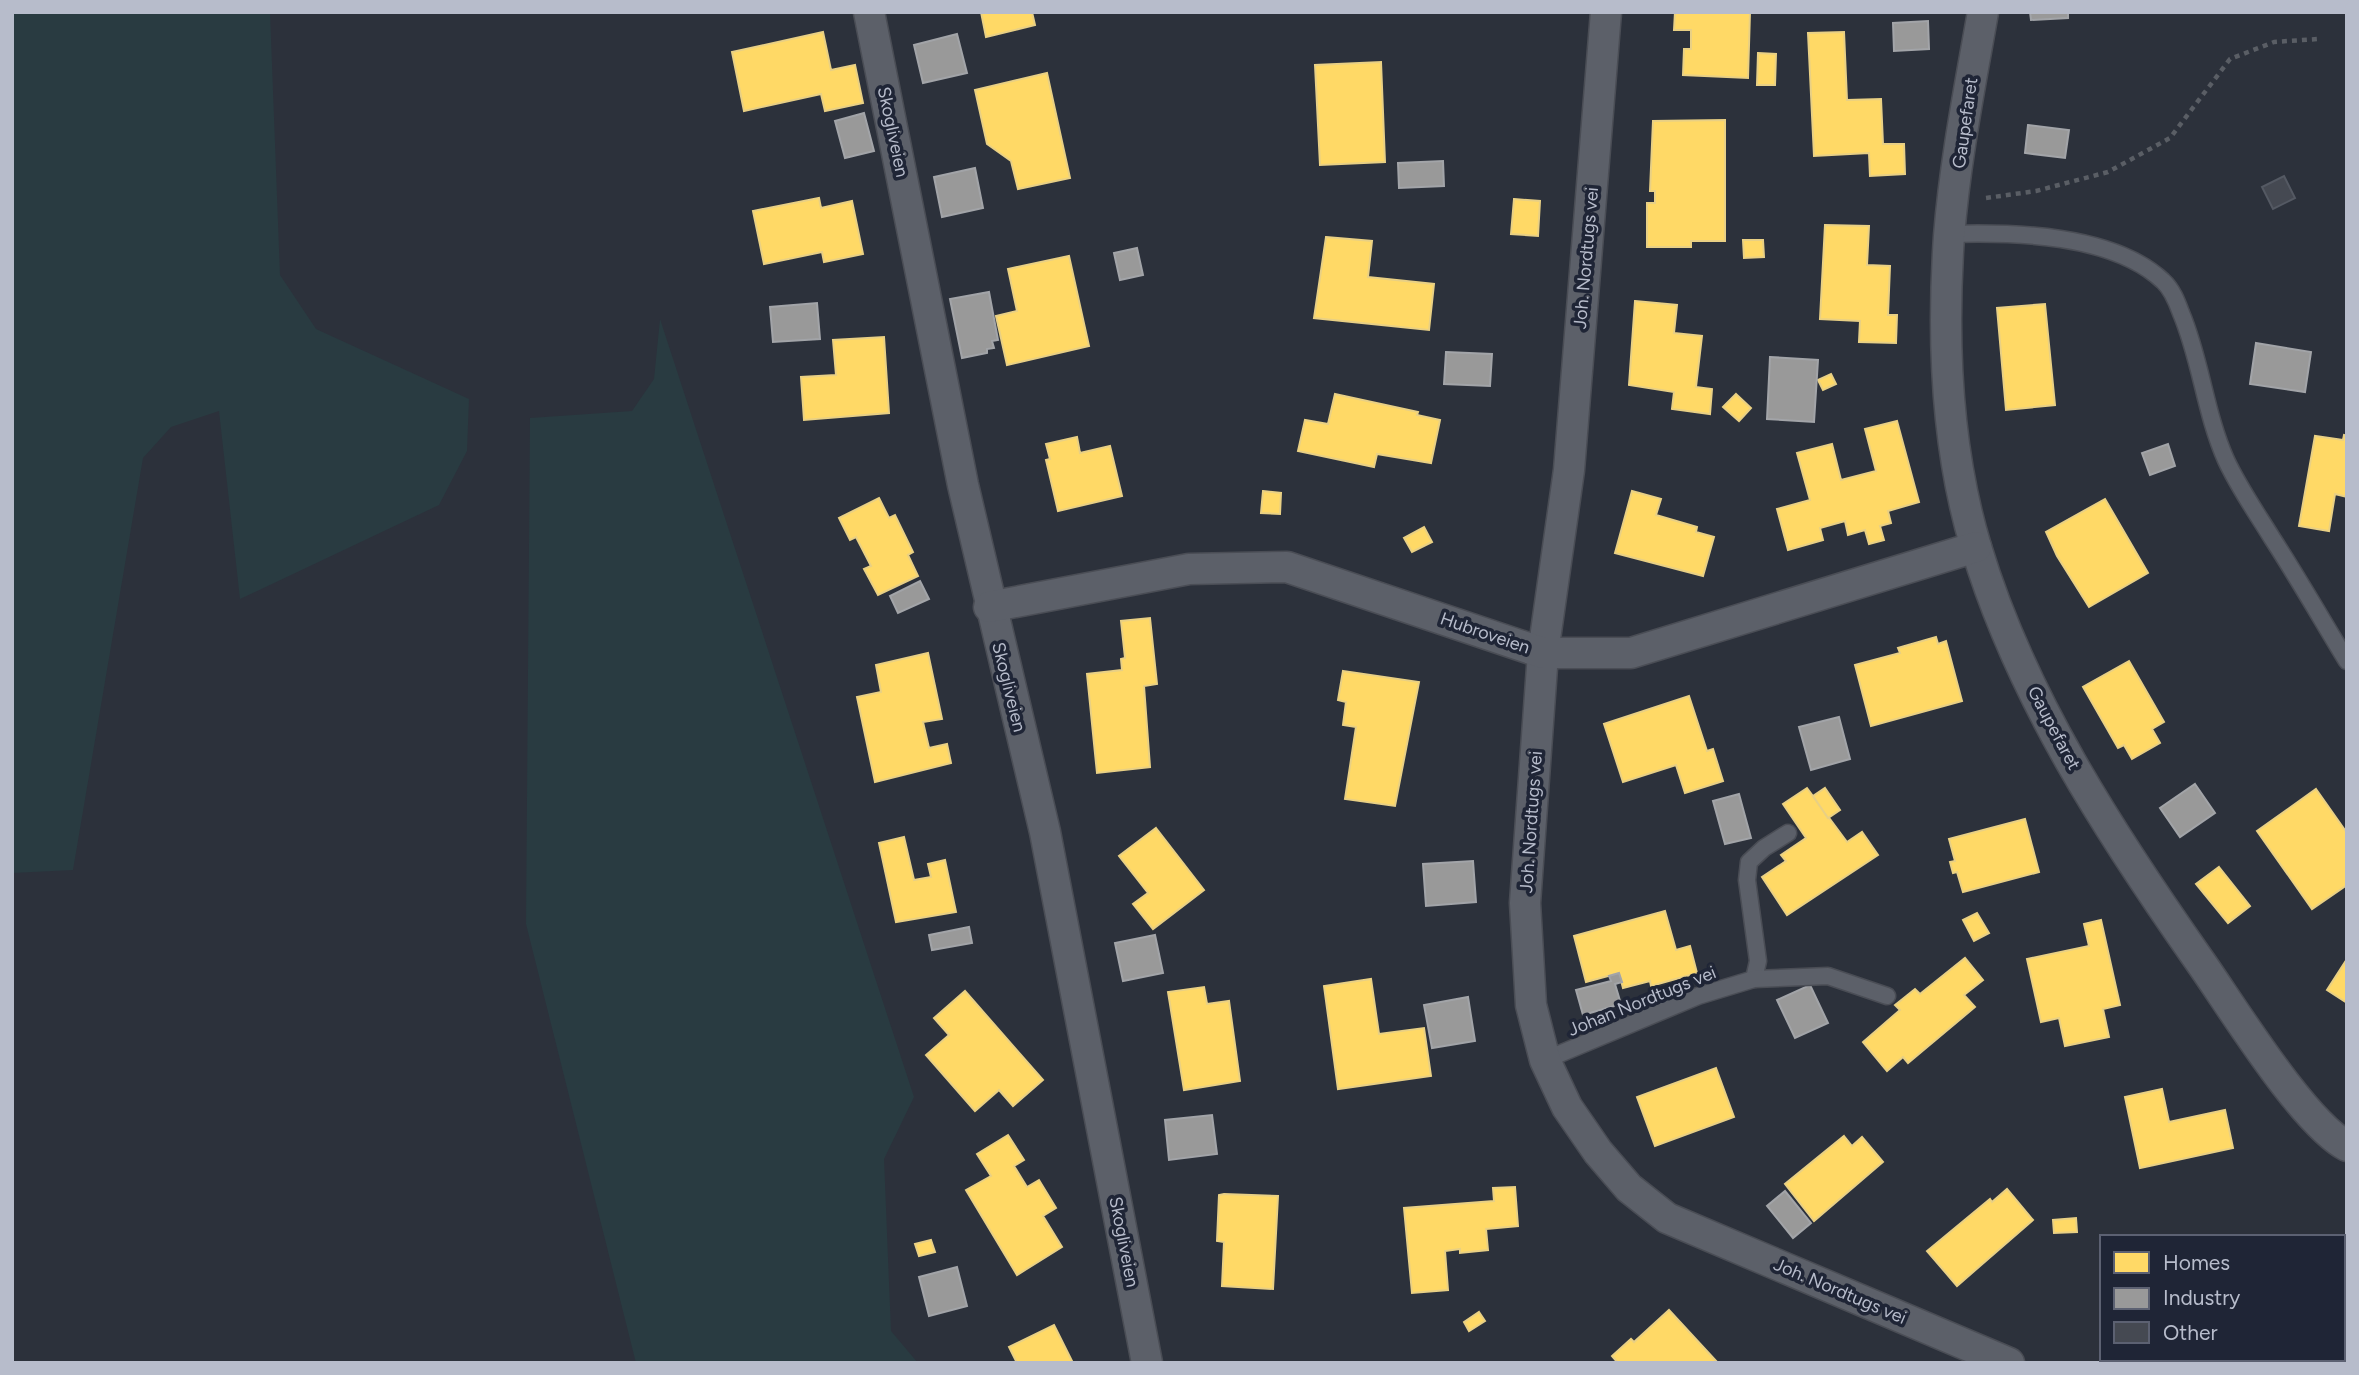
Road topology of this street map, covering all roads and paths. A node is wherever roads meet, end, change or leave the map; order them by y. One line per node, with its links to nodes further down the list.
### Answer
1 (869, 12): 8 (street, Skogliveien)
2 (1606, 12): 9 (street, Joh. Nordtugs vei)
3 (1983, 12): 5 (street, Gaupefaret)
4 (2318, 39): 5 (path)
5 (1954, 203): 6 (street, Gaupefaret)
6 (1950, 234): 7 (street, Gaupefaret); 10 (lane)
7 (1976, 547): 9 (street, Hubroveien); 15 (street, Gaupefaret)
8 (989, 607): 9 (street, Hubroveien); 16 (street, Skogliveien)
9 (1543, 653): 14 (street, Joh. Nordtugs vei)
10 (2347, 661)
11 (1788, 833): 12 (lane)
12 (1754, 979): 13 (lane, Johan Nordtugs vei); 14 (lane, Johan Nordtugs vei)
13 (1887, 996)
14 (1545, 1060): 17 (street, Joh. Nordtugs vei)
15 (2347, 1146)
16 (1147, 1363)
17 (2009, 1363)

